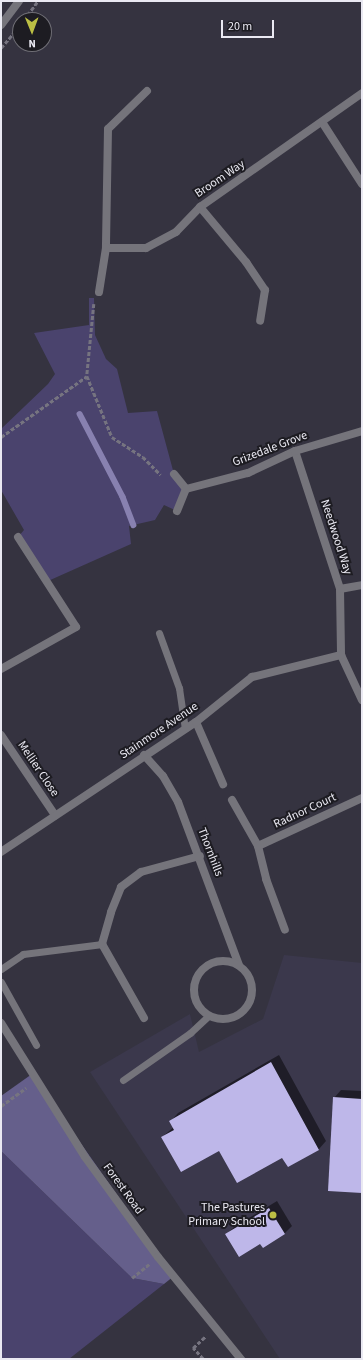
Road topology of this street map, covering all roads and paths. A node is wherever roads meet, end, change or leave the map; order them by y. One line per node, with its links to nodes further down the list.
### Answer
1 (19, 1): 4 (street)
2 (38, 1): 3 (path)
3 (30, 12)
4 (1, 25)
5 (12, 35): 6 (path)
6 (1, 48)
7 (147, 91): 12 (street)
8 (362, 93): 9 (street, Broom Way)
9 (322, 122): 10 (street); 11 (street, Broom Way)
10 (362, 184)
11 (200, 207): 12 (street, Broom Way); 14 (street)
12 (106, 248): 13 (street)
13 (99, 292): 15 (path)
14 (260, 321)
15 (87, 376): 17 (path); 20 (path)
16 (362, 430): 18 (street, Grizedale Grove)
17 (1, 437)
18 (295, 451): 21 (street, Grizedale Grove); 25 (street, Needwood Way)
19 (174, 474): 21 (street)
20 (164, 478)
21 (186, 489): 22 (street)
22 (177, 511)
23 (18, 537): 28 (street)
24 (362, 586): 25 (street)
25 (340, 589): 27 (street, Needwood Way)
26 (159, 634): 31 (lane)
27 (341, 655): 29 (street, Needwood Way); 30 (street, Stainmore Avenue)
28 (1, 669)
29 (362, 700)
30 (196, 722): 31 (street, Stainmore Avenue); 34 (street)
31 (185, 729): 33 (street, Stainmore Avenue)
32 (1, 735): 37 (street, Mellier Close)
33 (144, 755): 37 (street, Stainmore Avenue); 40 (street, Thornhills)
34 (223, 784)
35 (362, 798): 38 (street, Radnor Court)
36 (232, 800): 38 (street)
37 (56, 815): 39 (street, Stainmore Avenue)
38 (258, 846): 41 (street)
39 (1, 852)
40 (200, 856): 42 (street); 43 (street, Thornhills)
41 (285, 930)
42 (102, 944): 44 (lane); 47 (street)
43 (238, 965): 46 (street); 46 (street, Thornhills)
44 (1, 969)
45 (1, 982): 49 (lane)
46 (208, 1016): 50 (lane)
47 (144, 1018)
48 (1, 1023): 51 (street, Forest Road)
49 (36, 1045)
50 (123, 1080)
51 (36, 1081): 52 (path); 53 (street, Forest Road)
52 (1, 1106)
53 (158, 1257): 54 (path); 55 (street, Forest Road)
54 (132, 1278)
55 (216, 1328): 56 (path); 57 (street, Forest Road)
56 (202, 1359)
57 (241, 1359)

